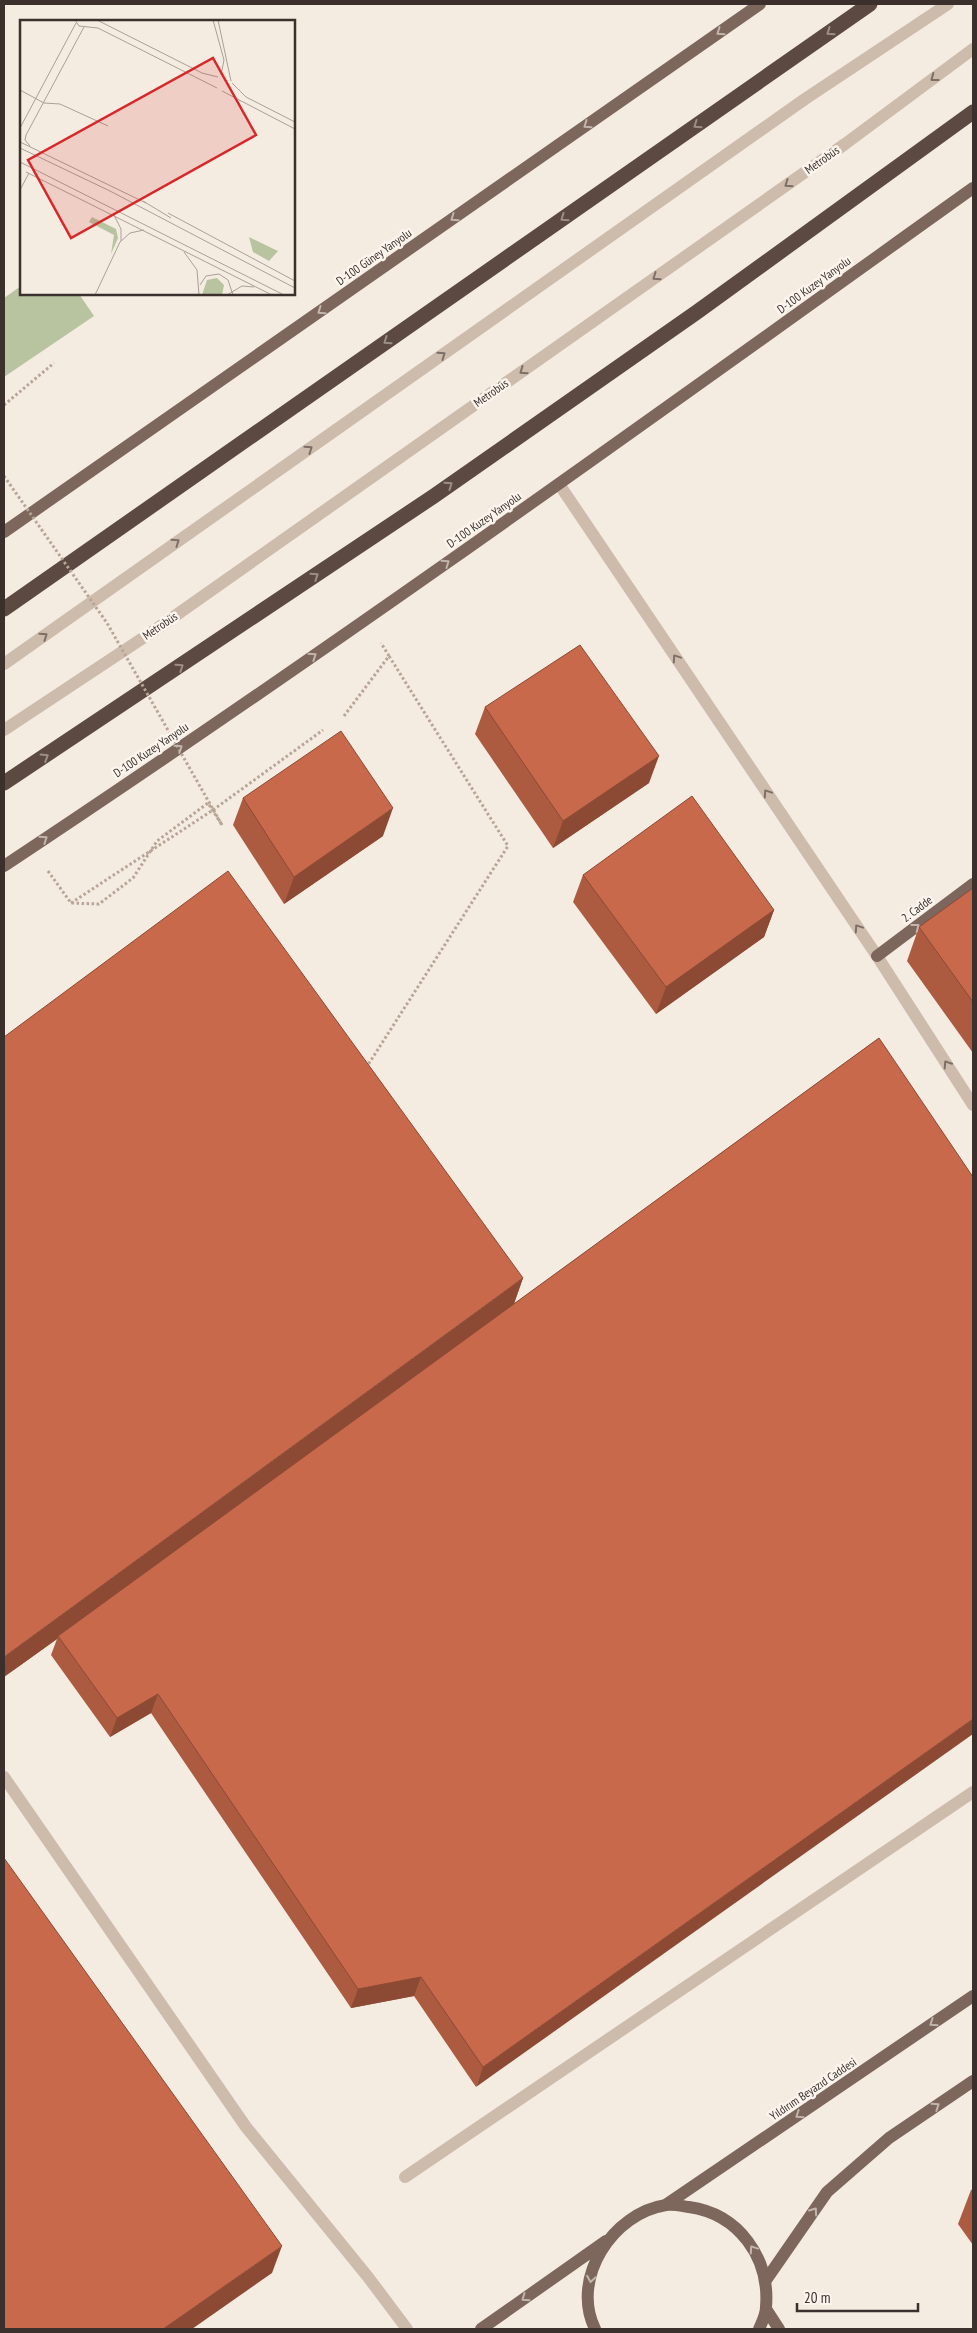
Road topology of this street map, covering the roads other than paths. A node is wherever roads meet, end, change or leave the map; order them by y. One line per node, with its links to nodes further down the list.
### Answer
1 (760, 4): 8 (main road, D-100 Güney Yanyolu, one-way to 8)
2 (870, 4): 9 (highway, one-way to 9)
3 (948, 4): 10 (street, one-way to 3)
4 (973, 49): 11 (street, Metrobüs, one-way to 11)
5 (973, 112): 12 (highway, one-way to 5)
6 (973, 188): 7 (main road, D-100 Kuzey Yanyolu)
7 (559, 484): 13 (main road, D-100 Kuzey Yanyolu, one-way to 7); 15 (street, one-way to 7)
8 (4, 532)
9 (4, 609)
10 (4, 664)
11 (4, 730)
12 (4, 783)
13 (4, 866)
14 (973, 884): 15 (main road, 2. Cadde, one-way to 14)
15 (877, 956): 16 (street, one-way to 15)
16 (973, 1105)
17 (4, 1777): 26 (street)
18 (973, 1792): 21 (street)
19 (973, 1996): 22 (main road, Yıldırım Beyazıd Caddesi, one-way to 22)
20 (973, 2081): 24 (main road, one-way to 20)
21 (405, 2177)
22 (668, 2204): 23 (main road, Yıldırım Beyazıd Caddesi); 24 (main road, one-way to 22)
23 (608, 2240): 27 (main road, one-way to 27); 28 (main road, one-way to 28)
24 (766, 2280): 25 (main road)
25 (766, 2309): 29 (main road); 30 (main road)
26 (407, 2329)
27 (481, 2329)
28 (595, 2329)
29 (760, 2329)
30 (779, 2329)

